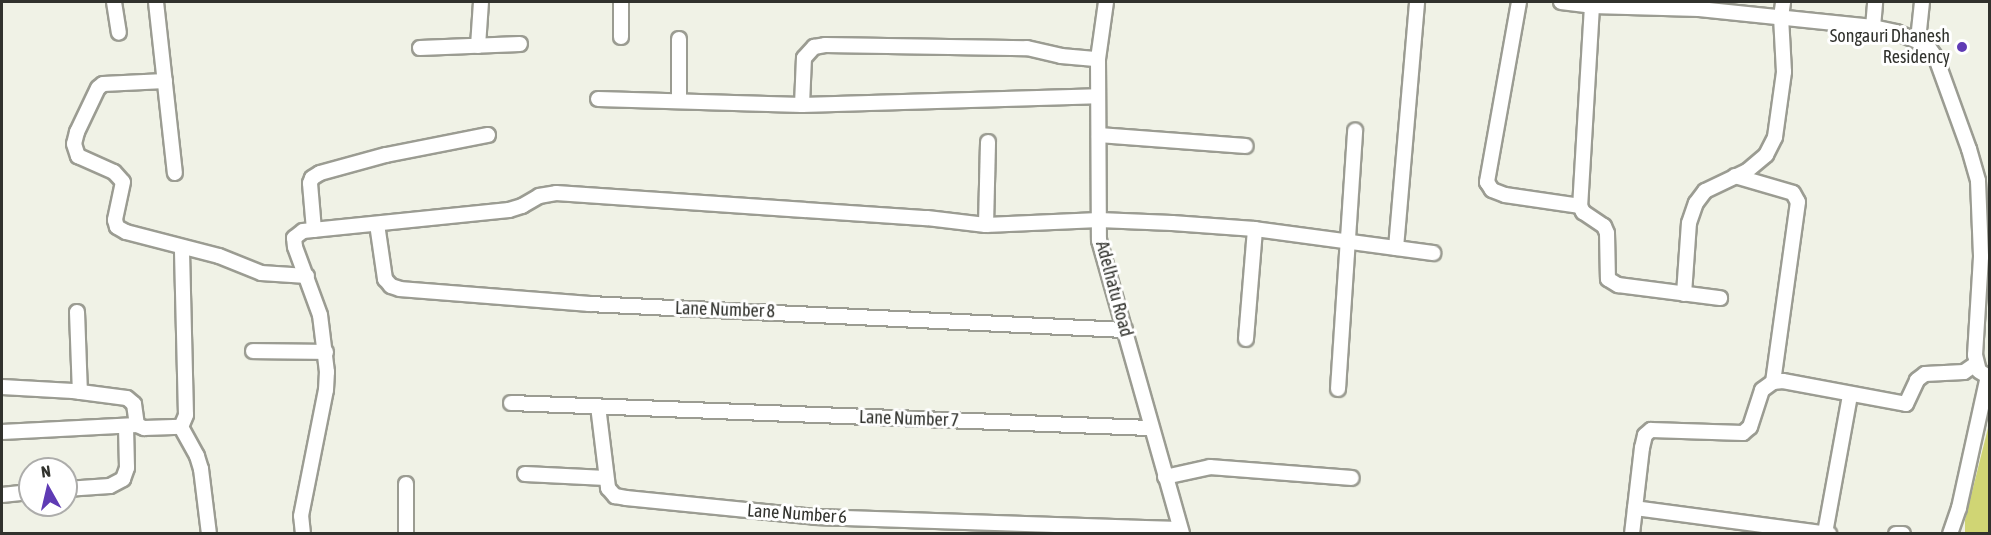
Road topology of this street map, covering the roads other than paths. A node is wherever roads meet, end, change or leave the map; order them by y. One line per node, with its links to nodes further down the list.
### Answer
1 (114, 2): 16 (street)
2 (156, 2): 24 (street)
3 (481, 2): 21 (street)
4 (621, 2): 17 (street)
5 (1106, 2): 23 (street, Adelhatu Road)
6 (1417, 2): 44 (street)
7 (1519, 2): 36 (street)
8 (1561, 2): 13 (street)
9 (1783, 2): 14 (street)
10 (1875, 2): 15 (street)
11 (1923, 2): 19 (street)
12 (1699, 5): 13 (street); 14 (street)
13 (1592, 6): 36 (street)
14 (1781, 17): 15 (street); 35 (street)
15 (1873, 27): 19 (street)
16 (119, 33)
17 (621, 37)
18 (679, 39): 27 (street)
19 (1917, 40): 54 (street)
20 (520, 44): 21 (street)
21 (478, 45): 22 (street)
22 (420, 48)
23 (1098, 59): 25 (street, Adelhatu Road); 28 (street)
24 (165, 81): 34 (street); 43 (street)
25 (1097, 96): 28 (street); 31 (street, Adelhatu Road)
26 (598, 99): 27 (street)
27 (679, 101): 28 (street)
28 (802, 105)
29 (1355, 131): 42 (street)
30 (488, 135): 41 (street)
31 (1099, 135): 33 (street); 37 (street, Adelhatu Road)
32 (988, 142): 39 (street)
33 (1246, 146)
34 (175, 173)
35 (1735, 176): 47 (street); 56 (street)
36 (1580, 206): 47 (street)
37 (1099, 220): 39 (street); 40 (street); 50 (street, Adelhatu Road)
38 (377, 224): 39 (street); 41 (street); 50 (street, Lane Number 8)
39 (986, 225)
40 (1255, 229): 42 (street); 51 (street)
41 (314, 230): 46 (street)
42 (1346, 241): 44 (street); 58 (street)
43 (182, 247): 46 (street); 64 (street)
44 (1396, 248): 45 (street)
45 (1433, 253)
46 (307, 276): 53 (street)
47 (1684, 294): 48 (street)
48 (1720, 298)
49 (78, 312): 59 (street)
50 (1125, 330): 65 (street, Adelhatu Road)
51 (1246, 339)
52 (253, 351): 53 (street)
53 (326, 352): 79 (street)
54 (1976, 364): 55 (street); 60 (street)
55 (1989, 377): 84 (street)
56 (1773, 382): 60 (street); 75 (street)
57 (2, 387): 59 (street)
58 (1338, 389)
59 (80, 392): 63 (street)
60 (1850, 395): 77 (street)
61 (511, 403): 62 (street, Lane Number 7)
62 (598, 406): 65 (street, Lane Number 7); 69 (street)
63 (132, 426): 64 (street); 66 (street); 72 (street)
64 (181, 427): 78 (street)
65 (1151, 428): 68 (street, Adelhatu Road)
66 (2, 432)
67 (525, 474): 69 (street)
68 (1165, 477): 70 (street); 76 (street, Adelhatu Road)
69 (606, 478): 76 (street, Lane Number 6)
70 (1352, 478)
71 (406, 484): 80 (street)
72 (78, 488)
73 (18, 493): 74 (street)
74 (2, 495)
75 (1635, 508): 77 (street); 81 (street)
76 (1181, 531)
77 (1827, 533)
78 (208, 534)
79 (303, 534)
80 (406, 534)
81 (1632, 534)
82 (1896, 534): 83 (street)
83 (1904, 534)
84 (1950, 534)

